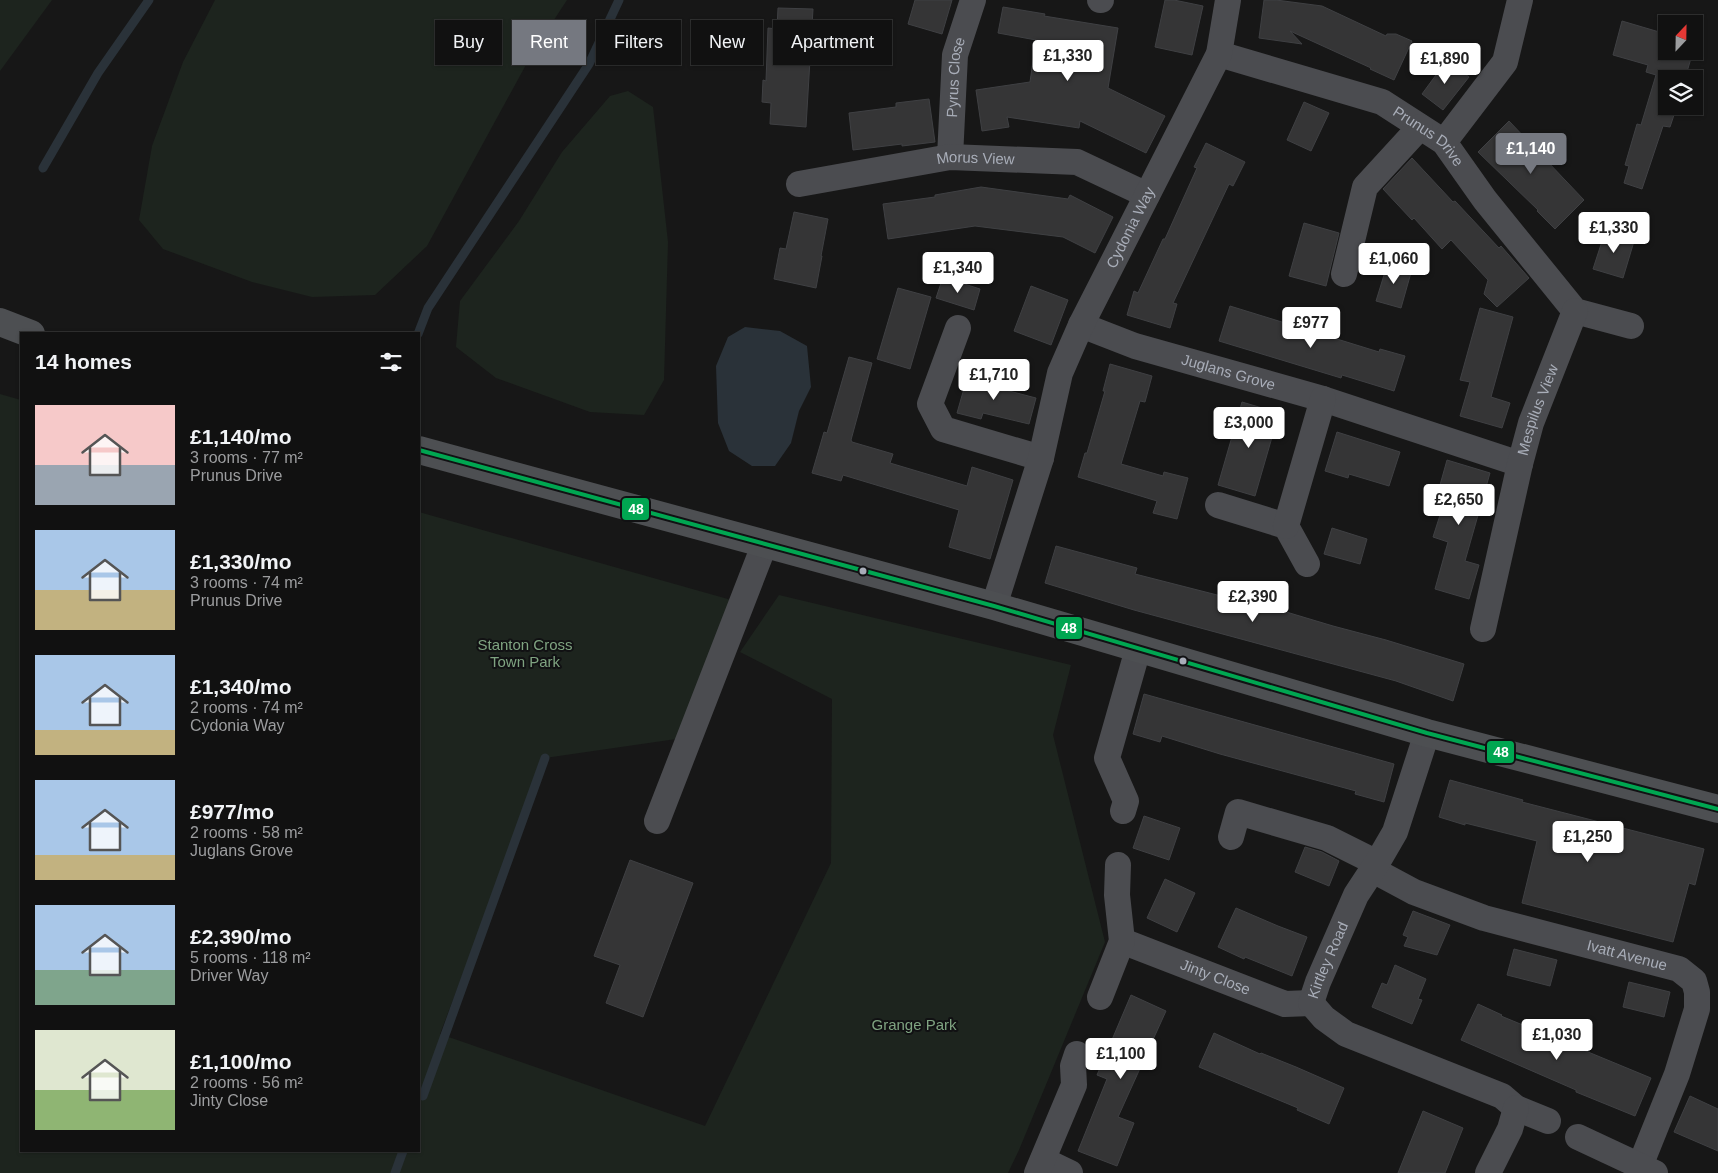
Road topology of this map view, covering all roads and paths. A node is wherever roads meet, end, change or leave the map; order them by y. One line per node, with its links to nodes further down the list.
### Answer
1 (973, 0): 7 (street, Pyrus Close)
2 (1228, 0): 4 (street, Cydonia Way)
3 (1520, 0): 6 (street)
4 (1219, 54): 5 (street, Prunus Drive); 9 (street, Cydonia Way)
5 (1420, 127): 6 (street, Prunus Drive); 10 (street)
6 (1444, 142): 11 (street, Prunus Drive)
7 (950, 157): 8 (street, Morus View); 9 (street, Morus View)
8 (799, 184)
9 (1147, 195): 13 (street, Cydonia Way)
10 (1344, 274)
11 (1575, 311): 14 (street); 20 (street, Mespilus View)
12 (0, 322): 16 (main road)
13 (1081, 325): 17 (street, Juglans Grove); 19 (street, Cydonia Way)
14 (1631, 326)
15 (958, 328): 19 (street)
16 (26, 332)
17 (1323, 398): 20 (street, Juglans Grove); 22 (street)
18 (420, 450): 23 (main road)
19 (1041, 458): 25 (street, Cydonia Way)
20 (1520, 464): 26 (street, Mespilus View)
21 (1218, 505): 22 (street)
22 (1286, 526): 24 (street)
23 (765, 543): 25 (main road); 31 (street)
24 (1307, 564)
25 (994, 606): 27 (main road)
26 (1483, 629)
27 (1138, 649): 28 (main road); 30 (street)
28 (1427, 733): 29 (main road); 34 (street, Kirtley Road)
29 (1718, 809)
30 (1123, 811)
31 (657, 821)
32 (1231, 837): 34 (street, Ivatt Avenue)
33 (1118, 865): 35 (street)
34 (1375, 867): 36 (street, Ivatt Avenue); 38 (street, Kirtley Road)
35 (1122, 941): 37 (street); 38 (street, Jinty Close)
36 (1708, 993): 44 (street, Ivatt Avenue)
37 (1100, 997)
38 (1311, 1003): 40 (street, Kirtley Road)
39 (1077, 1054): 43 (street)
40 (1516, 1108): 41 (street, Kirtley Road); 46 (street)
41 (1548, 1121)
42 (1578, 1137): 44 (street, Ivatt Avenue)
43 (1040, 1167): 45 (street)
44 (1648, 1170)
45 (1070, 1173)
46 (1488, 1173)

